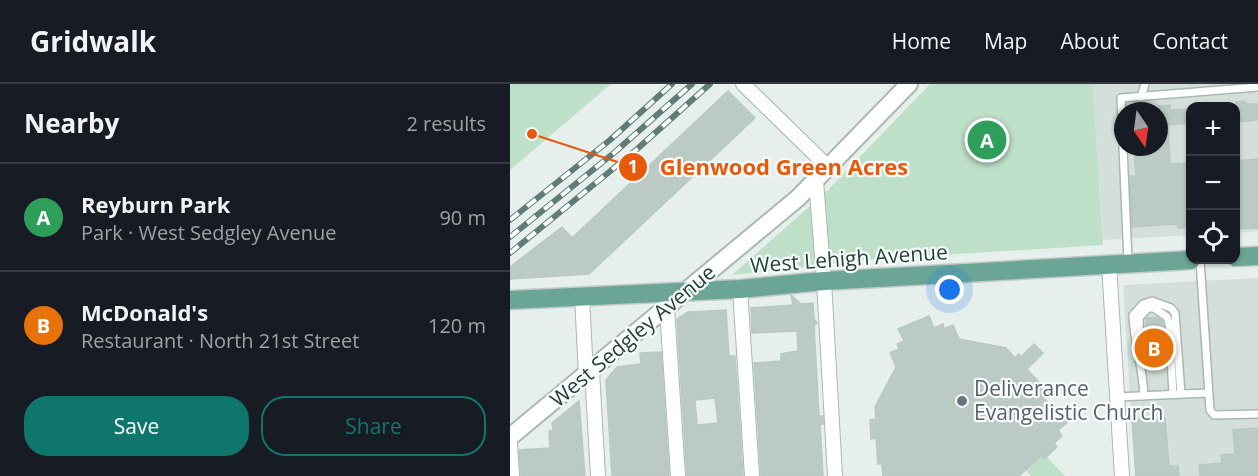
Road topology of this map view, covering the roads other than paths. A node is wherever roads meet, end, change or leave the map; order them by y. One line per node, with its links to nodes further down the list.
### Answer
1 (743, 84): 8 (street)
2 (909, 84): 8 (street, West Sedgley Avenue)
3 (1145, 84): 5 (lane)
4 (1258, 87): 5 (lane)
5 (1141, 97): 6 (lane)
6 (1121, 102)
7 (1123, 156): 13 (lane)
8 (828, 167): 9 (street, West Sedgley Avenue)
9 (816, 181): 16 (street); 18 (street, West Sedgley Avenue)
10 (1258, 255): 11 (main road)
11 (1240, 257)
12 (1186, 260): 13 (main road, West Lehigh Avenue)
13 (1128, 263): 14 (main road, West Lehigh Avenue)
14 (1109, 264): 16 (main road, West Lehigh Avenue); 26 (street)
15 (1200, 264): 23 (lane)
16 (824, 281): 17 (main road, West Lehigh Avenue); 34 (street)
17 (741, 289): 18 (main road, West Lehigh Avenue); 33 (street)
18 (688, 291): 19 (main road, West Lehigh Avenue); 21 (street, West Sedgley Avenue)
19 (582, 296): 20 (main road, West Lehigh Avenue); 22 (street)
20 (510, 300)
21 (667, 309): 22 (street, West Sedgley Avenue); 32 (street)
22 (589, 373): 28 (street, West Sedgley Avenue); 31 (street)
23 (1206, 393): 24 (lane); 27 (lane)
24 (1177, 394): 25 (lane); 25 (lane)
25 (1144, 396): 26 (lane)
26 (1117, 397): 35 (street)
27 (1258, 414)
28 (510, 437)
29 (510, 444): 30 (street)
30 (512, 476)
31 (598, 476)
32 (678, 476)
33 (752, 476)
34 (835, 476)
35 (1122, 476)

